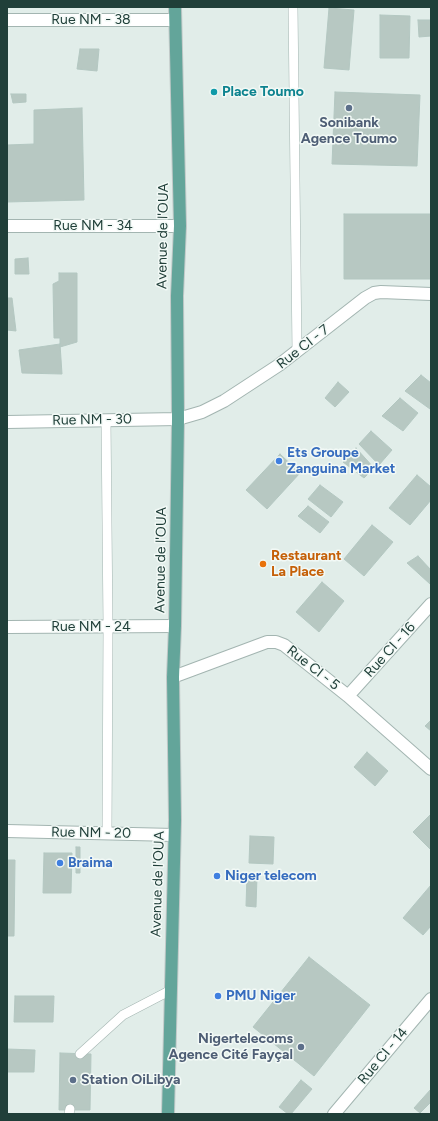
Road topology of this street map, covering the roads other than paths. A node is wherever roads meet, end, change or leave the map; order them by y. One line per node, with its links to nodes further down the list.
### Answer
1 (175, 7): 4 (main road, Avenue de l'OUA)
2 (293, 7): 8 (lane)
3 (7, 20): 4 (street, Rue NM - 38)
4 (175, 20): 6 (main road, Avenue de l'OUA)
5 (7, 226): 6 (street, Rue NM - 34)
6 (180, 226): 9 (main road, Avenue de l'OUA)
7 (431, 294): 8 (street, Rue CI - 7)
8 (297, 352): 9 (street, Rue CI - 7)
9 (178, 419): 10 (street, Rue NM - 30); 14 (main road, Avenue de l'OUA)
10 (106, 420): 11 (street, Rue NM - 30); 13 (lane)
11 (7, 422)
12 (431, 604): 17 (street, Rue CI - 16)
13 (108, 626): 14 (street, Rue NM - 24); 15 (street, Rue NM - 24); 20 (lane)
14 (175, 626): 16 (main road, Avenue de l'OUA)
15 (7, 627)
16 (173, 677): 17 (street, Rue CI - 5); 21 (main road, Avenue de l'OUA)
17 (348, 696): 18 (street, Rue CI - 5)
18 (431, 769)
19 (7, 831): 20 (street, Rue NM - 20)
20 (107, 834): 21 (street, Rue NM - 20)
21 (174, 835): 22 (main road, Avenue de l'OUA)
22 (170, 990): 24 (lane); 25 (main road, Avenue de l'OUA)
23 (431, 999): 26 (street, Rue CI - 14)
24 (80, 1054)
25 (168, 1114)
26 (334, 1114)

